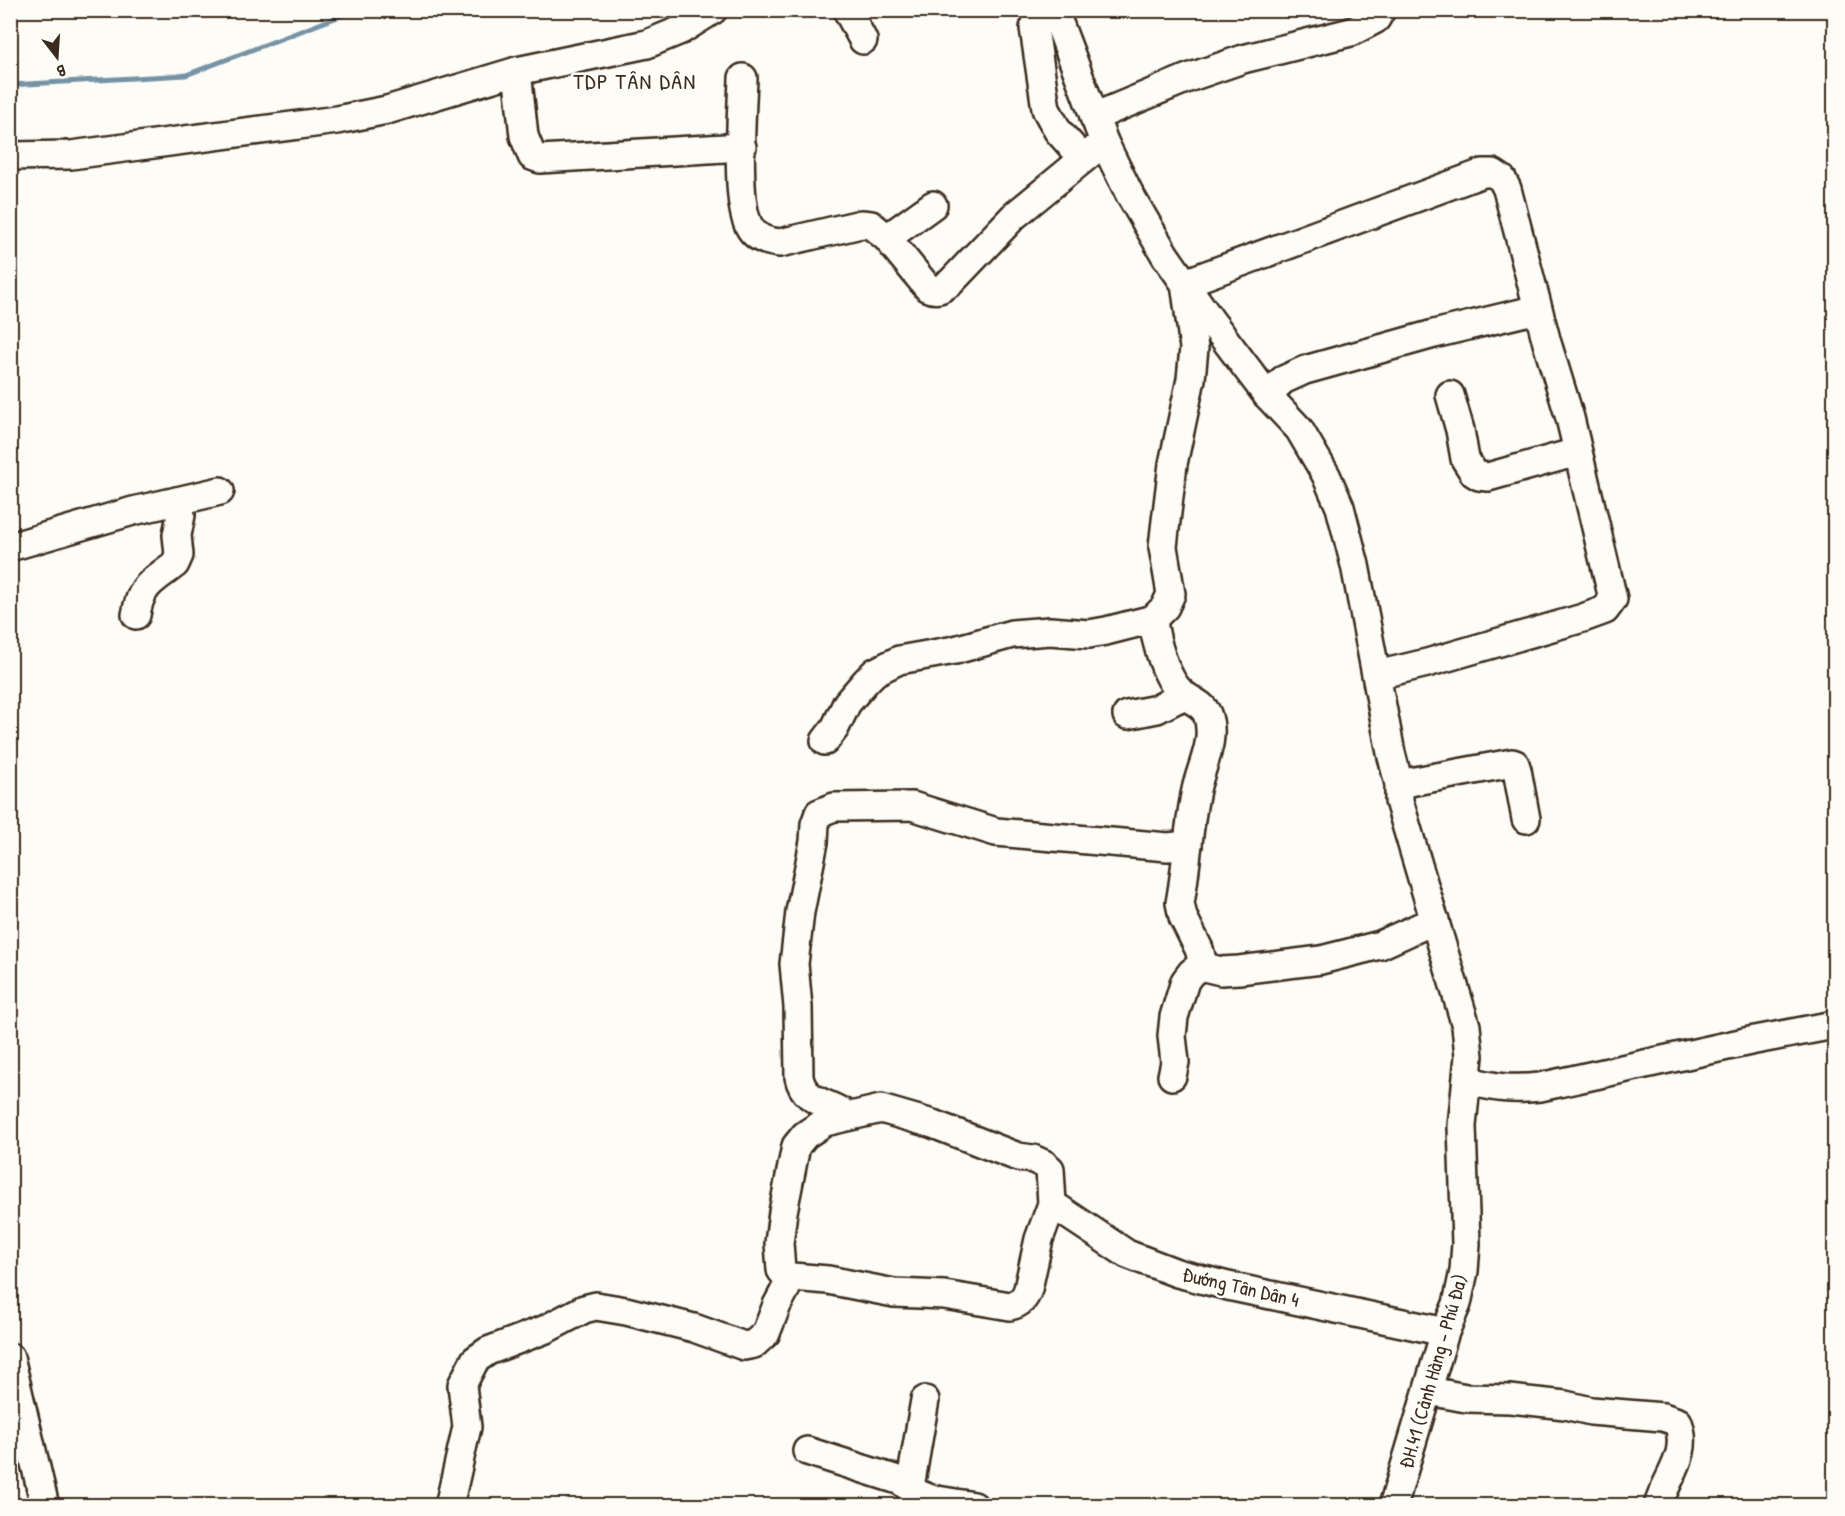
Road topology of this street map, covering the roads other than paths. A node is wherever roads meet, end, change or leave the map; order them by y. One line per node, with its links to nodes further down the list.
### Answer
1 (713, 10): 6 (street)
2 (847, 10): 5 (street)
3 (1381, 10): 8 (street)
4 (1045, 14): 8 (street, ĐH.41 (Cảnh Hàng - Phú Đa)); 12 (street)
5 (863, 40)
6 (517, 71): 10 (street); 11 (street)
7 (743, 78): 10 (street)
8 (1094, 117): 9 (street, ĐH.41 (Cảnh Hàng - Phú Đa))
9 (1104, 142): 12 (street); 15 (street, ĐH.41 (Cảnh Hàng - Phú Đa))
10 (742, 147): 14 (street)
11 (10, 156)
12 (1083, 159): 14 (street)
13 (933, 205): 14 (street)
14 (887, 238)
15 (1185, 283): 16 (street); 17 (street, ĐH.41 (Cảnh Hàng - Phú Đa)); 24 (street)
16 (1538, 309): 17 (street); 19 (street)
17 (1267, 395): 25 (street, ĐH.41 (Cảnh Hàng - Phú Đa))
18 (1450, 395): 19 (street)
19 (1577, 452): 25 (street)
20 (220, 491): 21 (street)
21 (177, 501): 22 (street); 23 (street)
22 (10, 547)
23 (136, 615)
24 (1153, 619): 26 (street); 28 (street)
25 (1377, 675): 29 (street, ĐH.41 (Cảnh Hàng - Phú Đa))
26 (1184, 695): 27 (street); 31 (street)
27 (1126, 715)
28 (825, 741)
29 (1399, 784): 30 (street); 32 (street, ĐH.41 (Cảnh Hàng - Phú Đa))
30 (1526, 819)
31 (1188, 845): 33 (street); 37 (street)
32 (1435, 920): 33 (street); 35 (street, ĐH.41 (Cảnh Hàng - Phú Đa))
33 (1200, 966): 36 (street)
34 (1834, 1025): 35 (street)
35 (1468, 1068): 40 (street, ĐH.41 (Cảnh Hàng - Phú Đa))
36 (1172, 1076)
37 (848, 1116): 38 (street); 39 (street)
38 (1052, 1204): 39 (street); 40 (street, Đướng Tân Dân 4)
39 (792, 1277): 47 (street)
40 (1445, 1332): 42 (street, ĐH.41 (Cảnh Hàng - Phú Đa))
41 (10, 1357): 46 (street)
42 (1429, 1391): 49 (street, ĐH.41 (Cảnh Hàng - Phú Đa)); 50 (street)
43 (925, 1400): 45 (street)
44 (807, 1451): 45 (street)
45 (910, 1487): 48 (street)
46 (45, 1506)
47 (449, 1506)
48 (974, 1506)
49 (1393, 1506)
50 (1658, 1506)

